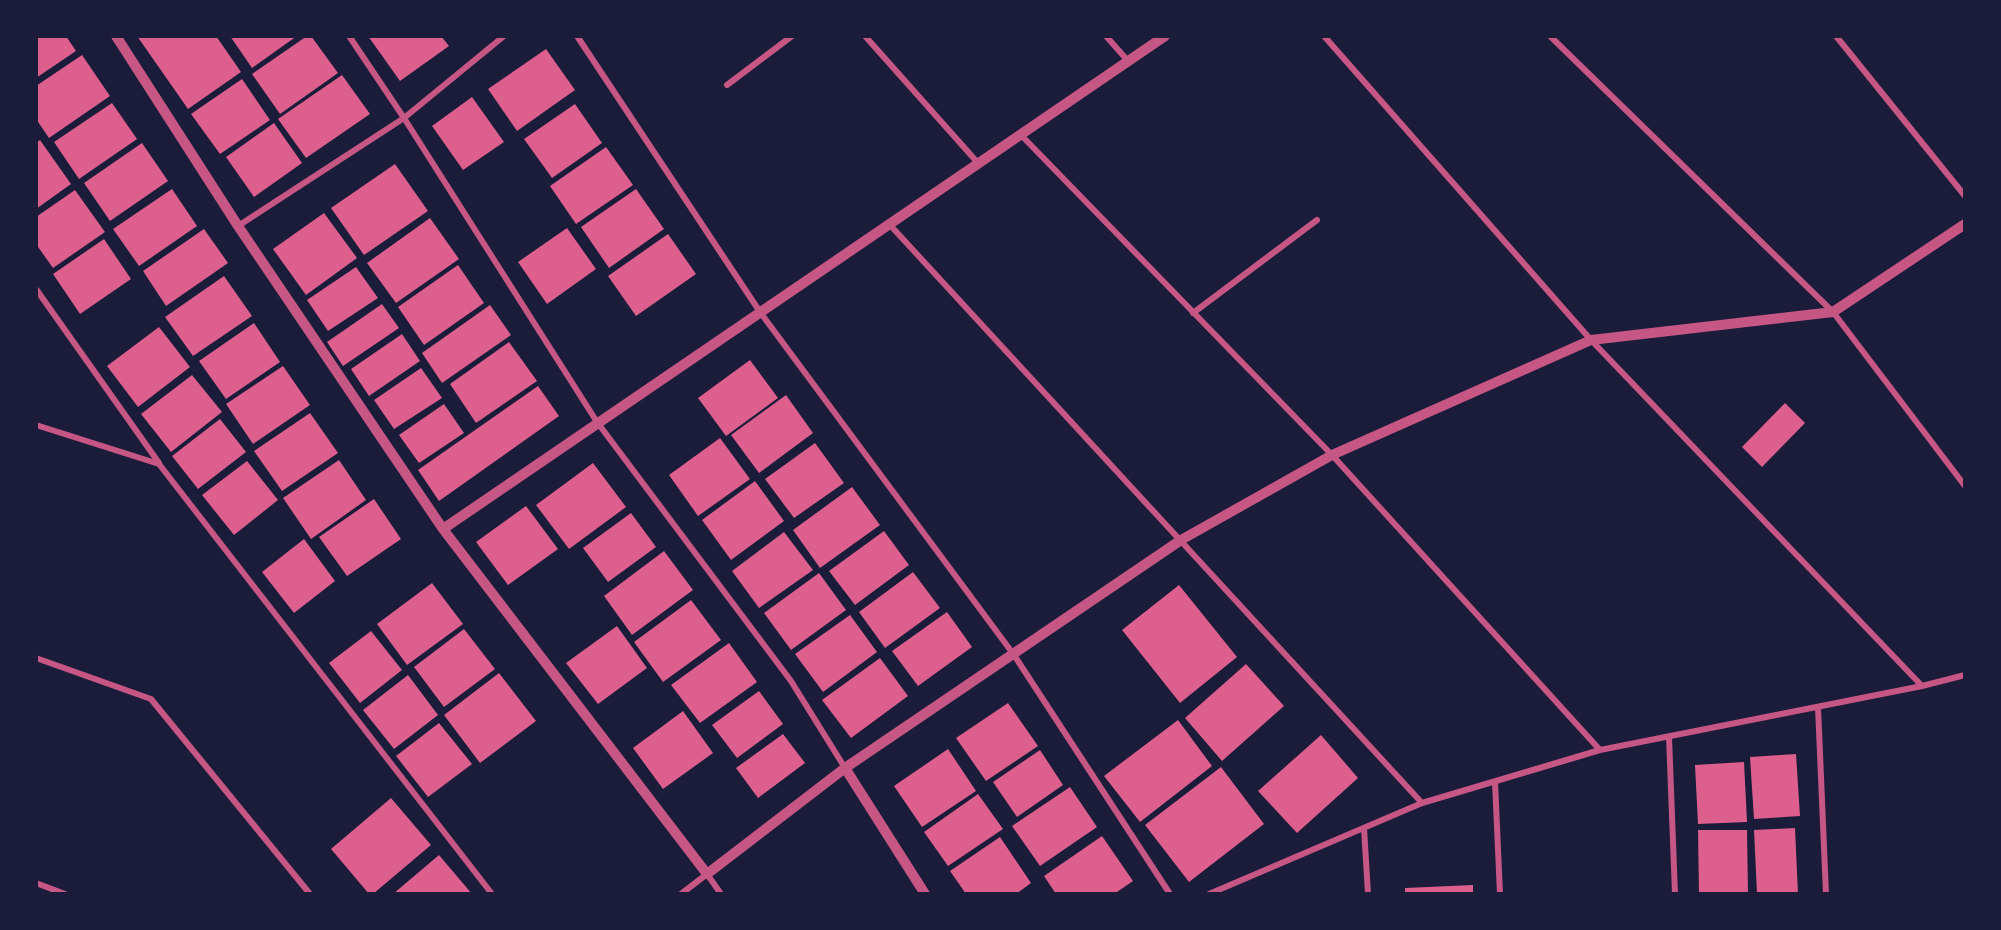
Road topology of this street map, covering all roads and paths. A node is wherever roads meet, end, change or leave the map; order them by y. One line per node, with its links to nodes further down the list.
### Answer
1 (116, 36): 21 (street)
2 (349, 36): 14 (street)
3 (504, 36): 14 (street)
4 (577, 36): 23 (street)
5 (792, 36): 13 (street)
6 (865, 36): 16 (street)
7 (1106, 36): 12 (street)
8 (1165, 36): 12 (street)
9 (1324, 36): 26 (street)
10 (1550, 36): 24 (street)
11 (1836, 36): 17 (street)
12 (1128, 61): 15 (street)
13 (727, 86)
14 (404, 118): 21 (street); 27 (street)
15 (1021, 135): 16 (street); 25 (street)
16 (978, 162): 20 (street)
17 (1965, 196)
18 (1317, 220): 25 (street)
19 (1965, 224): 24 (street)
20 (890, 225): 23 (street); 33 (street)
21 (238, 226): 32 (street)
22 (36, 289): 30 (street)
23 (760, 312): 27 (street); 34 (street)
24 (1833, 312): 26 (street); 31 (street)
25 (1193, 313): 29 (street)
26 (1591, 340): 29 (street); 37 (street)
27 (597, 422): 32 (street); 41 (street)
28 (36, 425): 30 (street)
29 (1332, 456): 33 (street); 40 (street)
30 (159, 464): 49 (street)
31 (1965, 486)
32 (443, 529): 45 (street)
33 (1182, 540): 34 (street); 43 (street)
34 (1014, 655): 41 (street); 53 (street)
35 (36, 658): 48 (street)
36 (1965, 675): 37 (street)
37 (1922, 686): 38 (street)
38 (1818, 707): 39 (street); 58 (street)
39 (1669, 736): 40 (street); 57 (street)
40 (1600, 750): 42 (street)
41 (845, 768): 45 (street); 52 (street)
42 (1495, 782): 43 (street); 56 (street)
43 (1422, 803): 44 (street)
44 (1364, 828): 54 (street); 55 (street)
45 (706, 874): 50 (street); 51 (street)
46 (36, 883): 47 (street)
47 (65, 894)
48 (310, 894)
49 (492, 894)
50 (681, 894)
51 (721, 894)
52 (925, 894)
53 (1170, 894)
54 (1209, 894)
55 (1368, 894)
56 (1500, 894)
57 (1675, 894)
58 (1826, 894)

